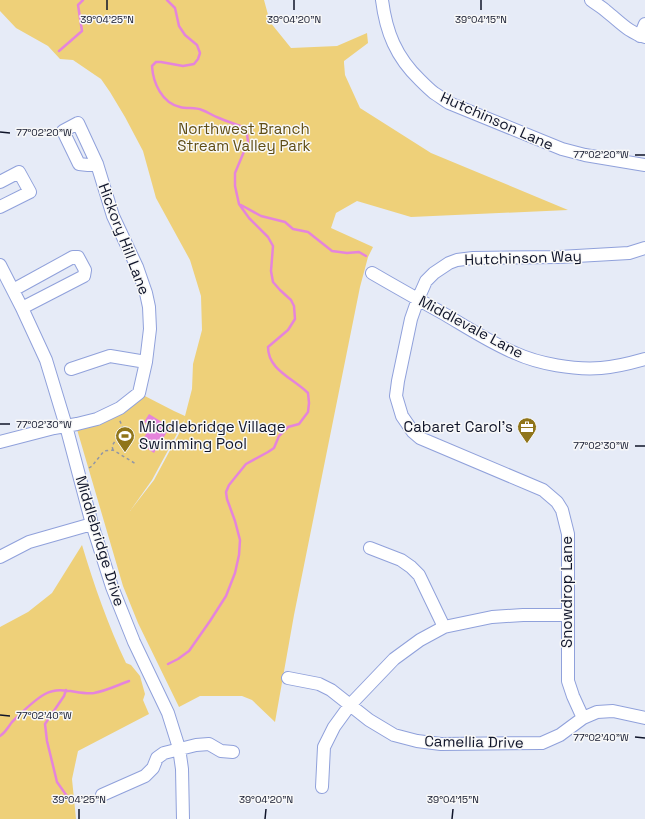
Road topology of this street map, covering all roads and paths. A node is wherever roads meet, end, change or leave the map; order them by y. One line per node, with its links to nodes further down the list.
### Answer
1 (382, 0): 6 (street, Hutchinson Lane)
2 (591, 0): 4 (street)
3 (645, 24): 4 (street)
4 (642, 37)
5 (97, 164): 16 (street, Hickory Hill Lane)
6 (645, 165)
7 (0, 182): 8 (street)
8 (0, 207)
9 (645, 248): 13 (street, Hutchinson Way)
10 (0, 265): 12 (street, Middlebridge Drive)
11 (372, 273): 13 (street, Middlevale Lane)
12 (13, 290): 14 (street, Middlebridge Drive); 14 (street)
13 (418, 299): 15 (street, Middlevale Lane); 31 (street, Snowdrop Lane)
14 (22, 308): 18 (street, Middlebridge Drive)
15 (645, 359)
16 (146, 362): 17 (street); 20 (street, Hickory Hill Lane)
17 (71, 369)
18 (61, 412): 20 (street); 21 (street, Middlebridge Drive)
19 (117, 415): 23 (path)
20 (97, 419): 21 (street, Hickory Hill Lane)
21 (66, 426): 22 (street, Hickory Hill Lane); 28 (street, Middlebridge Drive)
22 (0, 442)
23 (113, 450): 25 (path); 27 (path)
24 (128, 454): 25 (path)
25 (126, 458): 26 (path)
26 (136, 464)
27 (89, 468)
28 (92, 524): 30 (street); 37 (street, Middlebridge Drive)
29 (370, 548): 32 (street)
30 (0, 557)
31 (568, 615): 32 (street); 35 (street, Snowdrop Lane)
32 (444, 627): 34 (street)
33 (288, 678): 34 (street, Camellia Drive)
34 (350, 705): 35 (street, Camellia Drive); 39 (street)
35 (583, 718): 36 (street, Camellia Drive)
36 (645, 718)
37 (179, 748): 38 (street); 40 (street); 41 (street, Middlebridge Drive)
38 (232, 752)
39 (322, 787)
40 (102, 795)
41 (183, 819)

